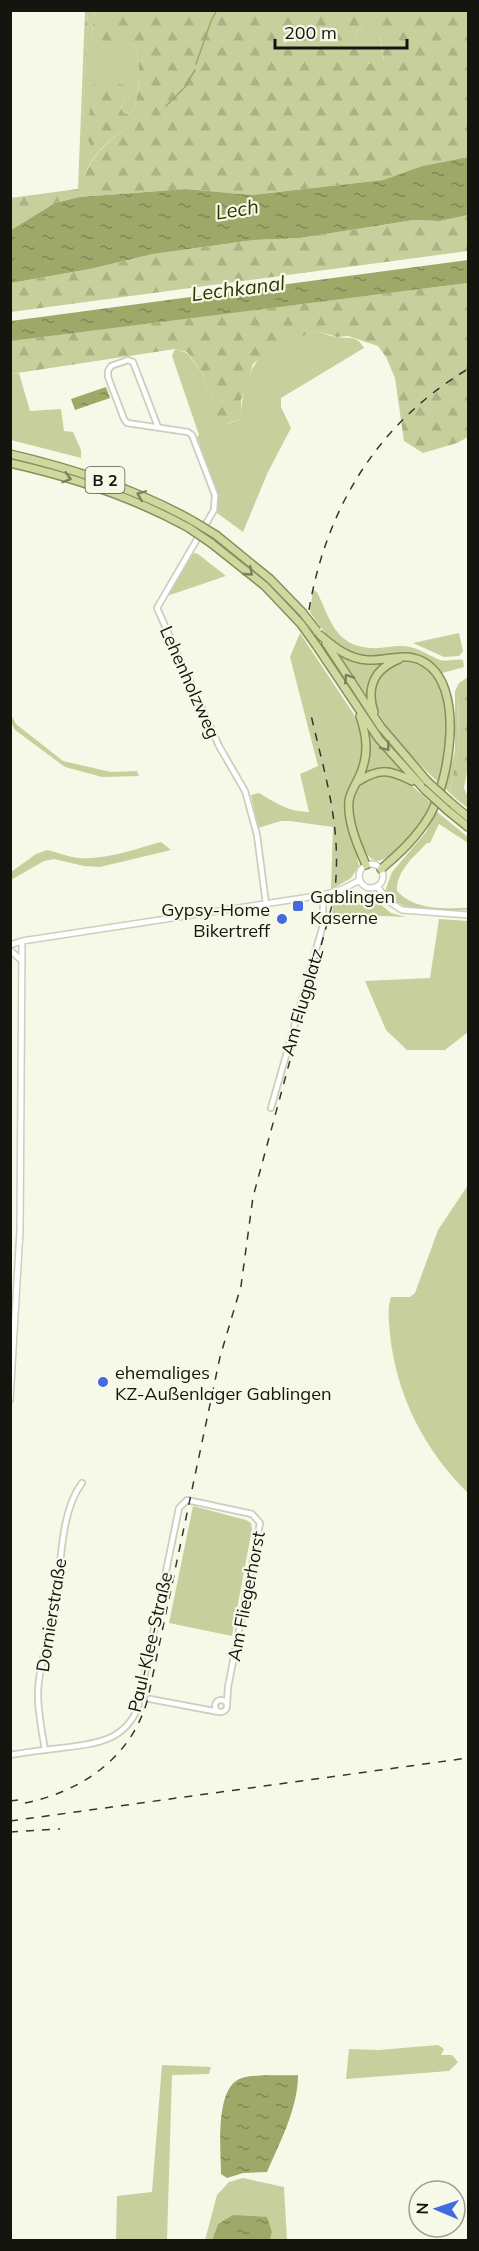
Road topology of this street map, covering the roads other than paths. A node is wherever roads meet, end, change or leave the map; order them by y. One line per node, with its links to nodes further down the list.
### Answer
1 (158, 428): 1 (street, Lehenholzweg); 17 (street, Lehenholzweg)
2 (10, 454): 4 (highway, B 2, one-way to 2, bridge)
3 (10, 463): 6 (highway, B 2, one-way to 6, bridge)
4 (318, 633): 5 (highway); 7 (highway, B 2, one-way to 4)
5 (404, 658): 7 (highway); 13 (highway)
6 (358, 708): 8 (highway); 9 (highway, B 2, one-way to 9)
7 (376, 720): 10 (highway, B 2, bridge)
8 (357, 782): 9 (highway); 12 (highway)
9 (418, 784): 11 (highway, B 2, bridge)
10 (468, 817)
11 (468, 827)
12 (366, 865): 13 (street); 14 (street)
13 (381, 869): 15 (street)
14 (360, 880): 15 (street); 16 (street)
15 (376, 886): 18 (street)
16 (323, 895): 17 (street); 23 (street, Am Flugplatz)
17 (266, 904): 20 (street)
18 (468, 915)
19 (10, 941): 20 (street)
20 (20, 942): 21 (street); 22 (street)
21 (10, 947): 22 (street)
22 (23, 963): 24 (street)
23 (271, 1108)
24 (10, 1400)
25 (82, 1483): 33 (street, Dornierstraße)
26 (179, 1508): 27 (street, Am Fliegerhorst); 33 (street, Paul-Klee-Straße)
27 (228, 1687): 29 (street, Am Fliegerhorst); 30 (street, Am Fliegerhorst)
28 (150, 1699): 31 (street)
29 (217, 1701): 30 (street); 31 (street); 32 (street)
30 (227, 1704): 32 (street)
31 (196, 1708): 32 (street)
32 (219, 1712)
33 (45, 1750): 34 (street, Paul-Klee-Straße)
34 (10, 1755)

